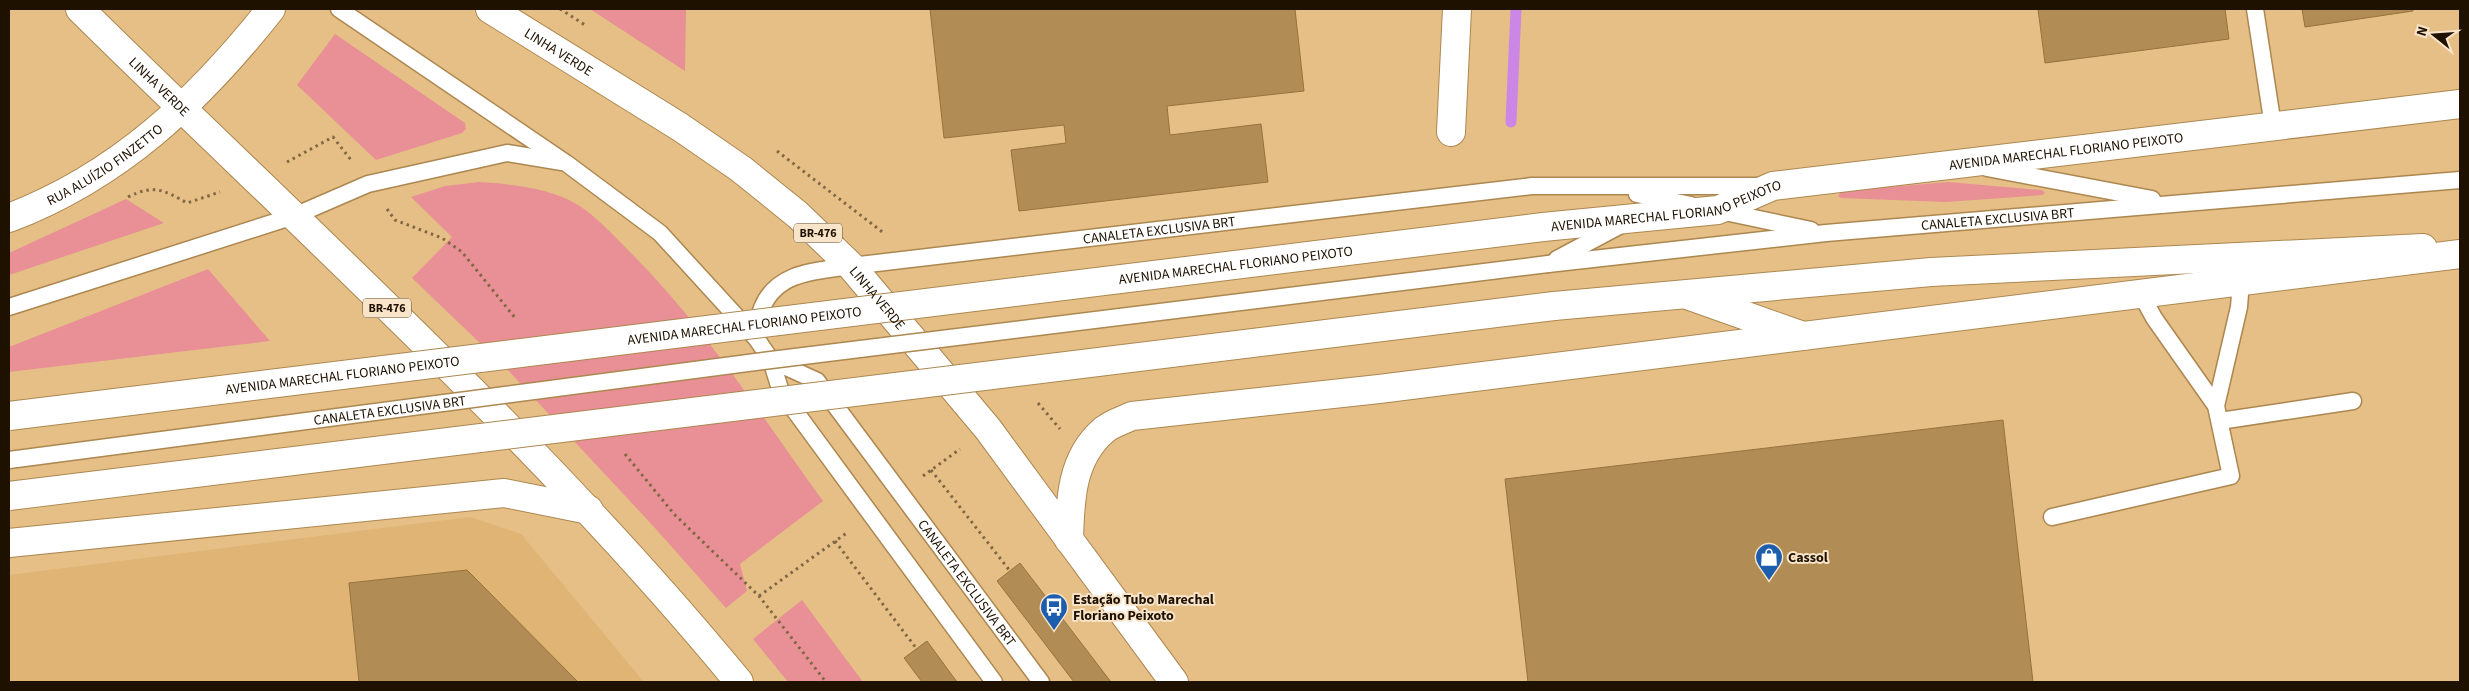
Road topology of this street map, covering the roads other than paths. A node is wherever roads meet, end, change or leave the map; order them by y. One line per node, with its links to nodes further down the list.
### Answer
1 (80, 9): 8 (main road, LINHA VERDE / BR-476)
2 (271, 9): 8 (main road, RUA ALUÍZIO FINZETTO)
3 (339, 9): 11 (lane)
4 (490, 9): 25 (main road, LINHA VERDE / BR-476)
5 (1457, 9): 10 (main road)
6 (2254, 9): 9 (lane)
7 (2460, 104): 9 (main road, AVENIDA MARECHAL FLORIANO PEIXOTO)
8 (182, 109): 18 (main road, LINHA VERDE / BR-476); 19 (main road, RUA ALUÍZIO FINZETTO)
9 (2273, 126): 12 (main road, AVENIDA MARECHAL FLORIANO PEIXOTO)
10 (1451, 132)
11 (566, 163): 18 (lane); 31 (lane)
12 (1962, 164): 14 (main road, AVENIDA MARECHAL FLORIANO PEIXOTO); 16 (lane, CANALETA EXCLUSIVA BRT)
13 (2460, 180): 16 (lane, CANALETA EXCLUSIVA BRT)
14 (1773, 186): 15 (lane, CANALETA EXCLUSIVA BRT); 17 (main road, AVENIDA MARECHAL FLORIANO PEIXOTO)
15 (1603, 187): 17 (lane, CANALETA EXCLUSIVA BRT); 25 (lane, CANALETA EXCLUSIVA BRT)
16 (2171, 203): 21 (lane, CANALETA EXCLUSIVA BRT)
17 (1718, 210): 20 (main road, AVENIDA MARECHAL FLORIANO PEIXOTO); 21 (lane, CANALETA EXCLUSIVA BRT)
18 (294, 216): 29 (lane); 38 (main road, LINHA VERDE / BR-476)
19 (9, 218)
20 (1632, 219): 24 (lane, CANALETA EXCLUSIVA BRT); 35 (main road, AVENIDA MARECHAL FLORIANO PEIXOTO, bridge)
21 (1826, 232): 24 (lane, CANALETA EXCLUSIVA BRT)
22 (2460, 246): 27 (main road)
23 (2460, 254): 26 (main road)
24 (1548, 264): 32 (lane, CANALETA EXCLUSIVA BRT, bridge)
25 (851, 266): 31 (lane, CANALETA EXCLUSIVA BRT); 40 (main road, LINHA VERDE / BR-476)
26 (2241, 282): 28 (main road); 34 (lane)
27 (1681, 294): 30 (main road); 37 (main road, bridge)
28 (2141, 294): 30 (main road); 34 (lane)
29 (9, 307)
30 (1803, 336): 40 (main road)
31 (756, 338): 32 (lane)
32 (771, 360): 36 (lane, CANALETA EXCLUSIVA BRT, bridge); 43 (lane); 44 (lane, CANALETA EXCLUSIVA BRT)
33 (2354, 401): 34 (lane)
34 (2218, 414): 39 (lane)
35 (9, 416)
36 (9, 460)
37 (9, 496)
38 (589, 510): 41 (main road); 42 (main road, LINHA VERDE / BR-476)
39 (2052, 517)
40 (1069, 540): 45 (main road, LINHA VERDE / BR-476)
41 (9, 543)
42 (739, 682)
43 (994, 682)
44 (1041, 682)
45 (1174, 682)

